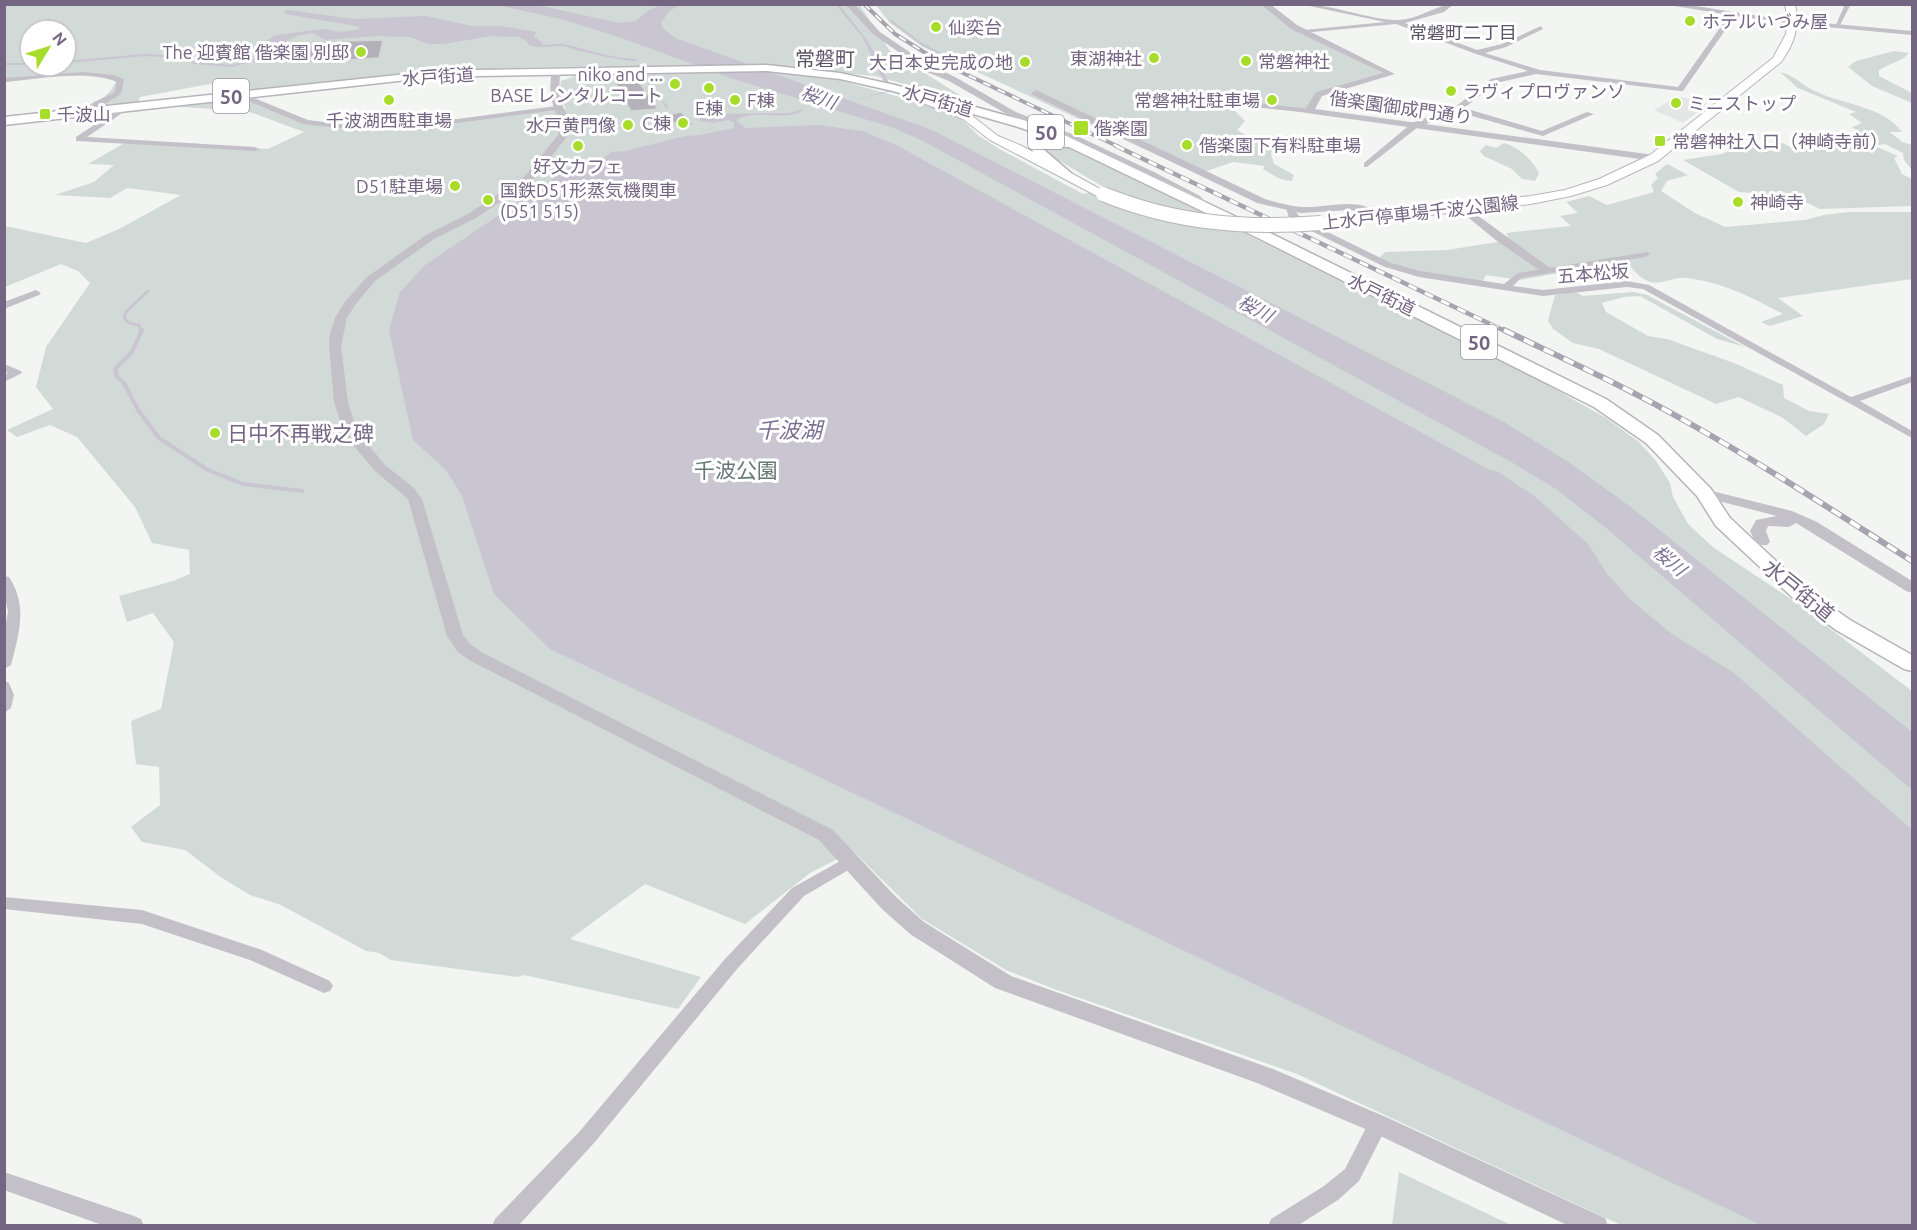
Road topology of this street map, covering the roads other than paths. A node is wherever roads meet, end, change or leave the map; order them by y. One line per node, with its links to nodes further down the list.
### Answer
1 (849, 4): 16 (street)
2 (1303, 4): 9 (street)
3 (1451, 4): 9 (street)
4 (1666, 4): 8 (street)
5 (1790, 4): 10 (main road)
6 (1848, 4): 11 (street)
7 (1267, 7): 13 (street, 偕楽園御成門通り)
8 (1733, 14): 10 (street); 18 (street)
9 (1396, 22): 13 (street); 15 (street)
10 (1794, 22): 11 (street); 40 (main road, 上水戸停車場千波公園線)
11 (1837, 26): 14 (street)
12 (1541, 28): 15 (street)
13 (1304, 32): 32 (street, 偕楽園御成門通り)
14 (1912, 33)
15 (1478, 53): 18 (street)
16 (924, 66): 22 (street); 43 (street)
17 (556, 71): 19 (main road, 水戸街道 / 50); 24 (main road, 水戸街道 / 50); 29 (street)
18 (1539, 72): 30 (street)
19 (852, 77): 21 (main road, 水戸街道 / 50); 38 (main road)
20 (4, 80): 31 (street)
21 (867, 80): 22 (main road); 27 (main road, 水戸街道 / 50)
22 (950, 84): 25 (street)
23 (1036, 93): 44 (street)
24 (242, 95): 28 (main road, 水戸街道 / 50); 29 (street)
25 (972, 97): 27 (street); 34 (street)
26 (1240, 103): 32 (street)
27 (957, 105): 34 (main road, 水戸街道 / 50)
28 (127, 107): 31 (main road, 水戸街道 / 50); 37 (street)
29 (557, 108): 67 (street)
30 (1458, 109): 33 (street); 36 (street)
31 (90, 111): 35 (main road, 水戸街道 / 50)
32 (1309, 111): 36 (street, 偕楽園御成門通り)
33 (1590, 114)
34 (995, 116): 38 (main road, 上水戸停車場千波公園線); 39 (main road, 水戸街道 / 50)
35 (4, 121)
36 (1415, 125): 40 (street, 偕楽園御成門通り); 41 (street)
37 (255, 149)
38 (1028, 154): 42 (main road, 上水戸停車場千波公園線)
39 (1095, 154): 42 (main road); 43 (main road, 水戸街道 / 50)
40 (1654, 158): 45 (main road, 上水戸停車場千波公園線)
41 (1367, 165)
42 (1065, 174): 46 (main road, 上水戸停車場千波公園線, bridge)
43 (1205, 207): 57 (main road, 水戸街道 / 50, bridge)
44 (1290, 208): 46 (street); 49 (street, 五本松坂)
45 (1463, 208): 46 (main road, 上水戸停車場千波公園線); 48 (street)
46 (1376, 216)
47 (1645, 254): 48 (street)
48 (1546, 270): 49 (street)
49 (1505, 288): 55 (street, 五本松坂)
50 (36, 293): 51 (street)
51 (4, 306)
52 (4, 368): 53 (street)
53 (4, 379)
54 (1912, 379): 55 (street)
55 (1850, 401): 56 (street, 五本松坂)
56 (1912, 435)
57 (1704, 493): 58 (street); 59 (main road, 水戸街道 / 50); 63 (main road, 水戸街道 / 50)
58 (1836, 538): 59 (street); 61 (street)
59 (1762, 542): 62 (main road, 水戸街道 / 50)
60 (4, 580): 64 (street)
61 (1912, 588)
62 (1912, 651)
63 (1912, 664)
64 (4, 665)
65 (4, 686): 66 (street)
66 (4, 708)
67 (851, 861): 70 (street); 73 (street)
68 (4, 903): 69 (street)
69 (324, 986)
70 (1378, 1124): 74 (street); 75 (street)
71 (4, 1181): 72 (street)
72 (134, 1226)
73 (502, 1226)
74 (1278, 1226)
75 (1596, 1226)

